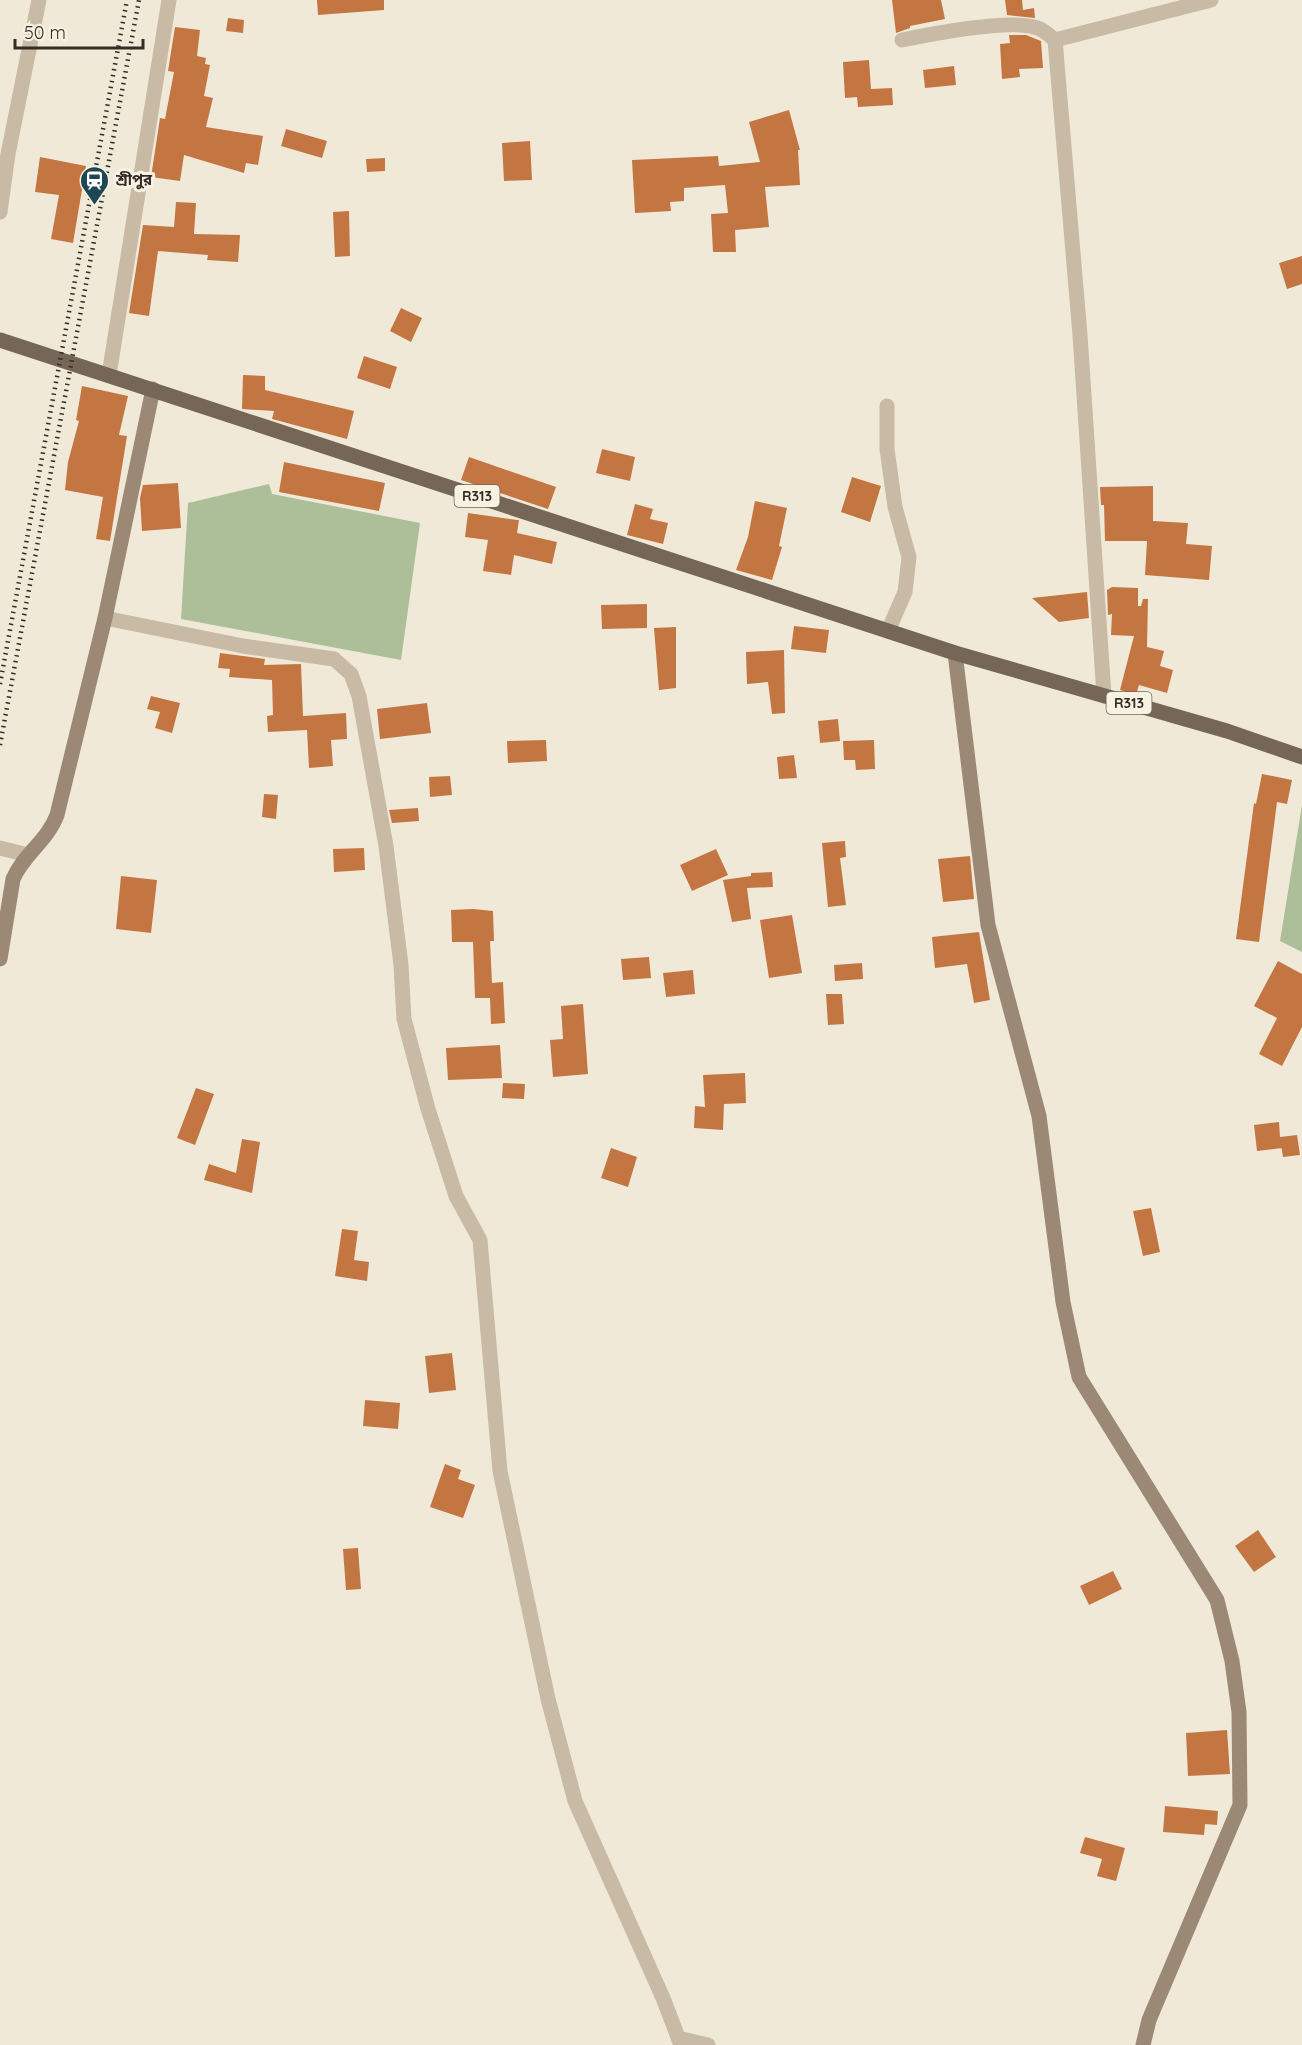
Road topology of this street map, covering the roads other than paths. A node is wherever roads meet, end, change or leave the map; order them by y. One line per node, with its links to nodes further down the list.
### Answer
1 (39, 0): 6 (street)
2 (169, 0): 8 (street)
3 (1211, 0): 5 (street)
4 (902, 40): 5 (street)
5 (1055, 40): 14 (street)
6 (0, 212)
7 (0, 340): 8 (main road, R313)
8 (109, 375): 9 (main road, R313)
9 (153, 389): 11 (street); 12 (main road, R313)
10 (887, 406): 12 (street)
11 (105, 618): 17 (street); 19 (street)
12 (888, 631): 13 (main road, R313)
13 (955, 653): 14 (main road, R313); 21 (street)
14 (1104, 696): 15 (main road, R313)
15 (1302, 757)
16 (0, 848): 17 (street)
17 (28, 855): 18 (street)
18 (0, 959)
19 (680, 2042): 20 (street)
20 (708, 2045)
21 (1143, 2045)

